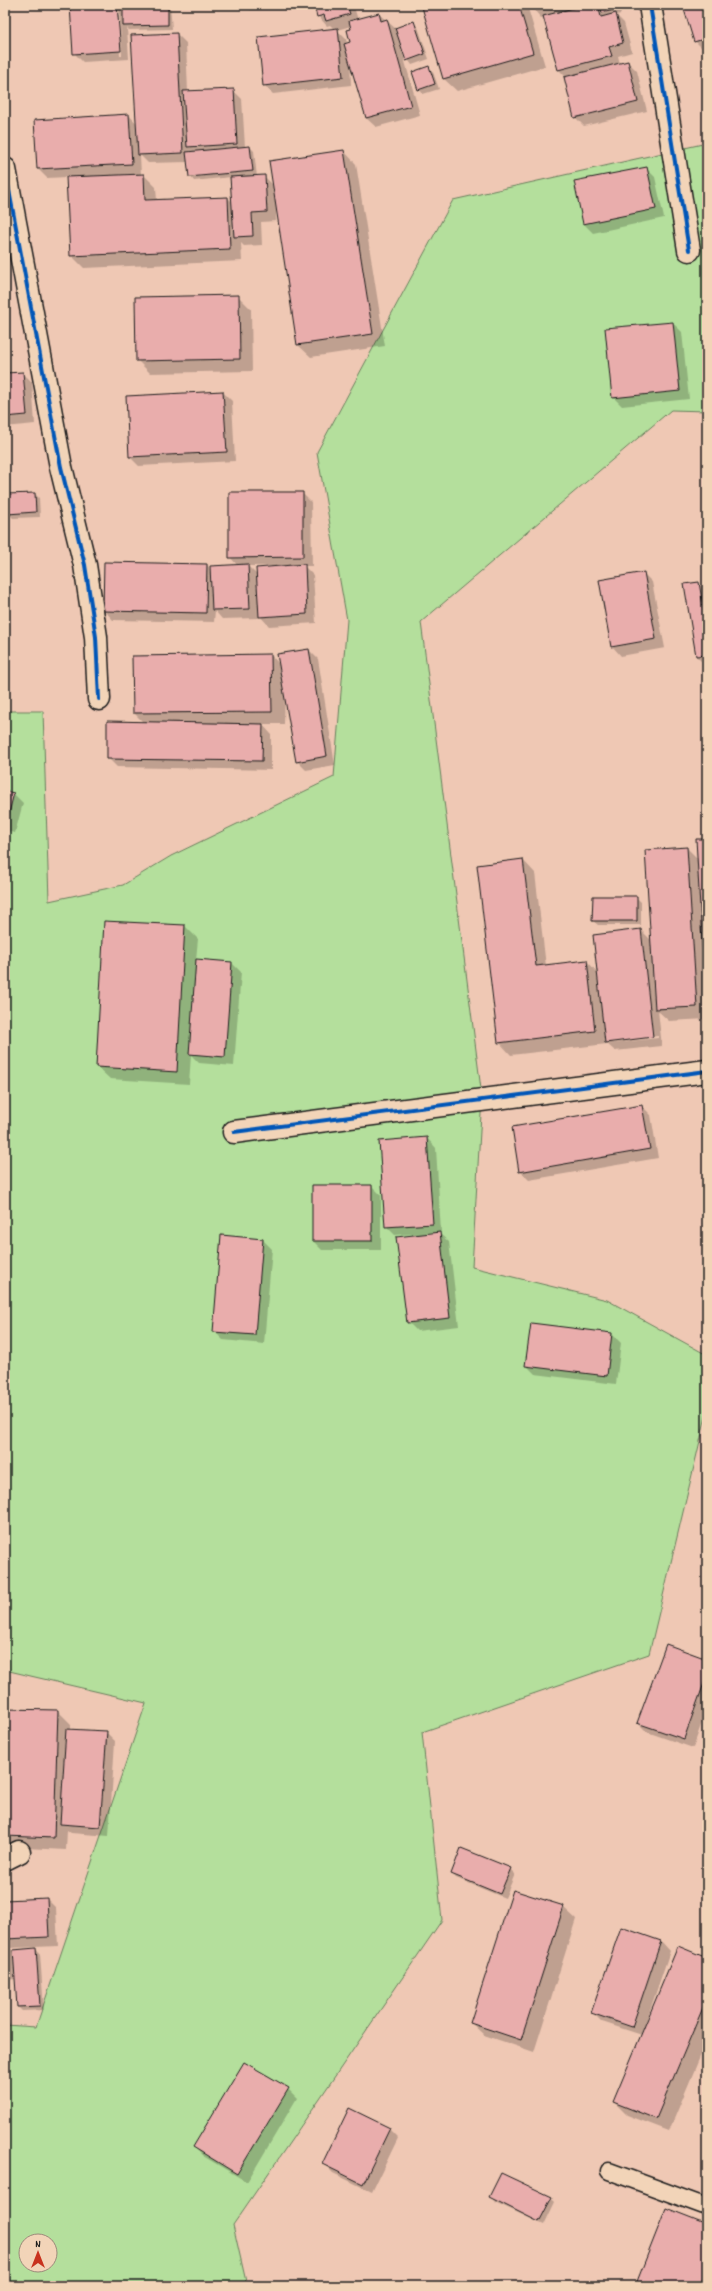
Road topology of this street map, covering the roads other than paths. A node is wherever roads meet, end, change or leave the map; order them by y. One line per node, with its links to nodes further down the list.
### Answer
1 (650, 5): 3 (street)
2 (5, 174): 4 (street)
3 (689, 250)
4 (99, 699)
5 (707, 1071): 6 (street)
6 (234, 1132)
7 (609, 2172): 8 (lane)
8 (707, 2207)

